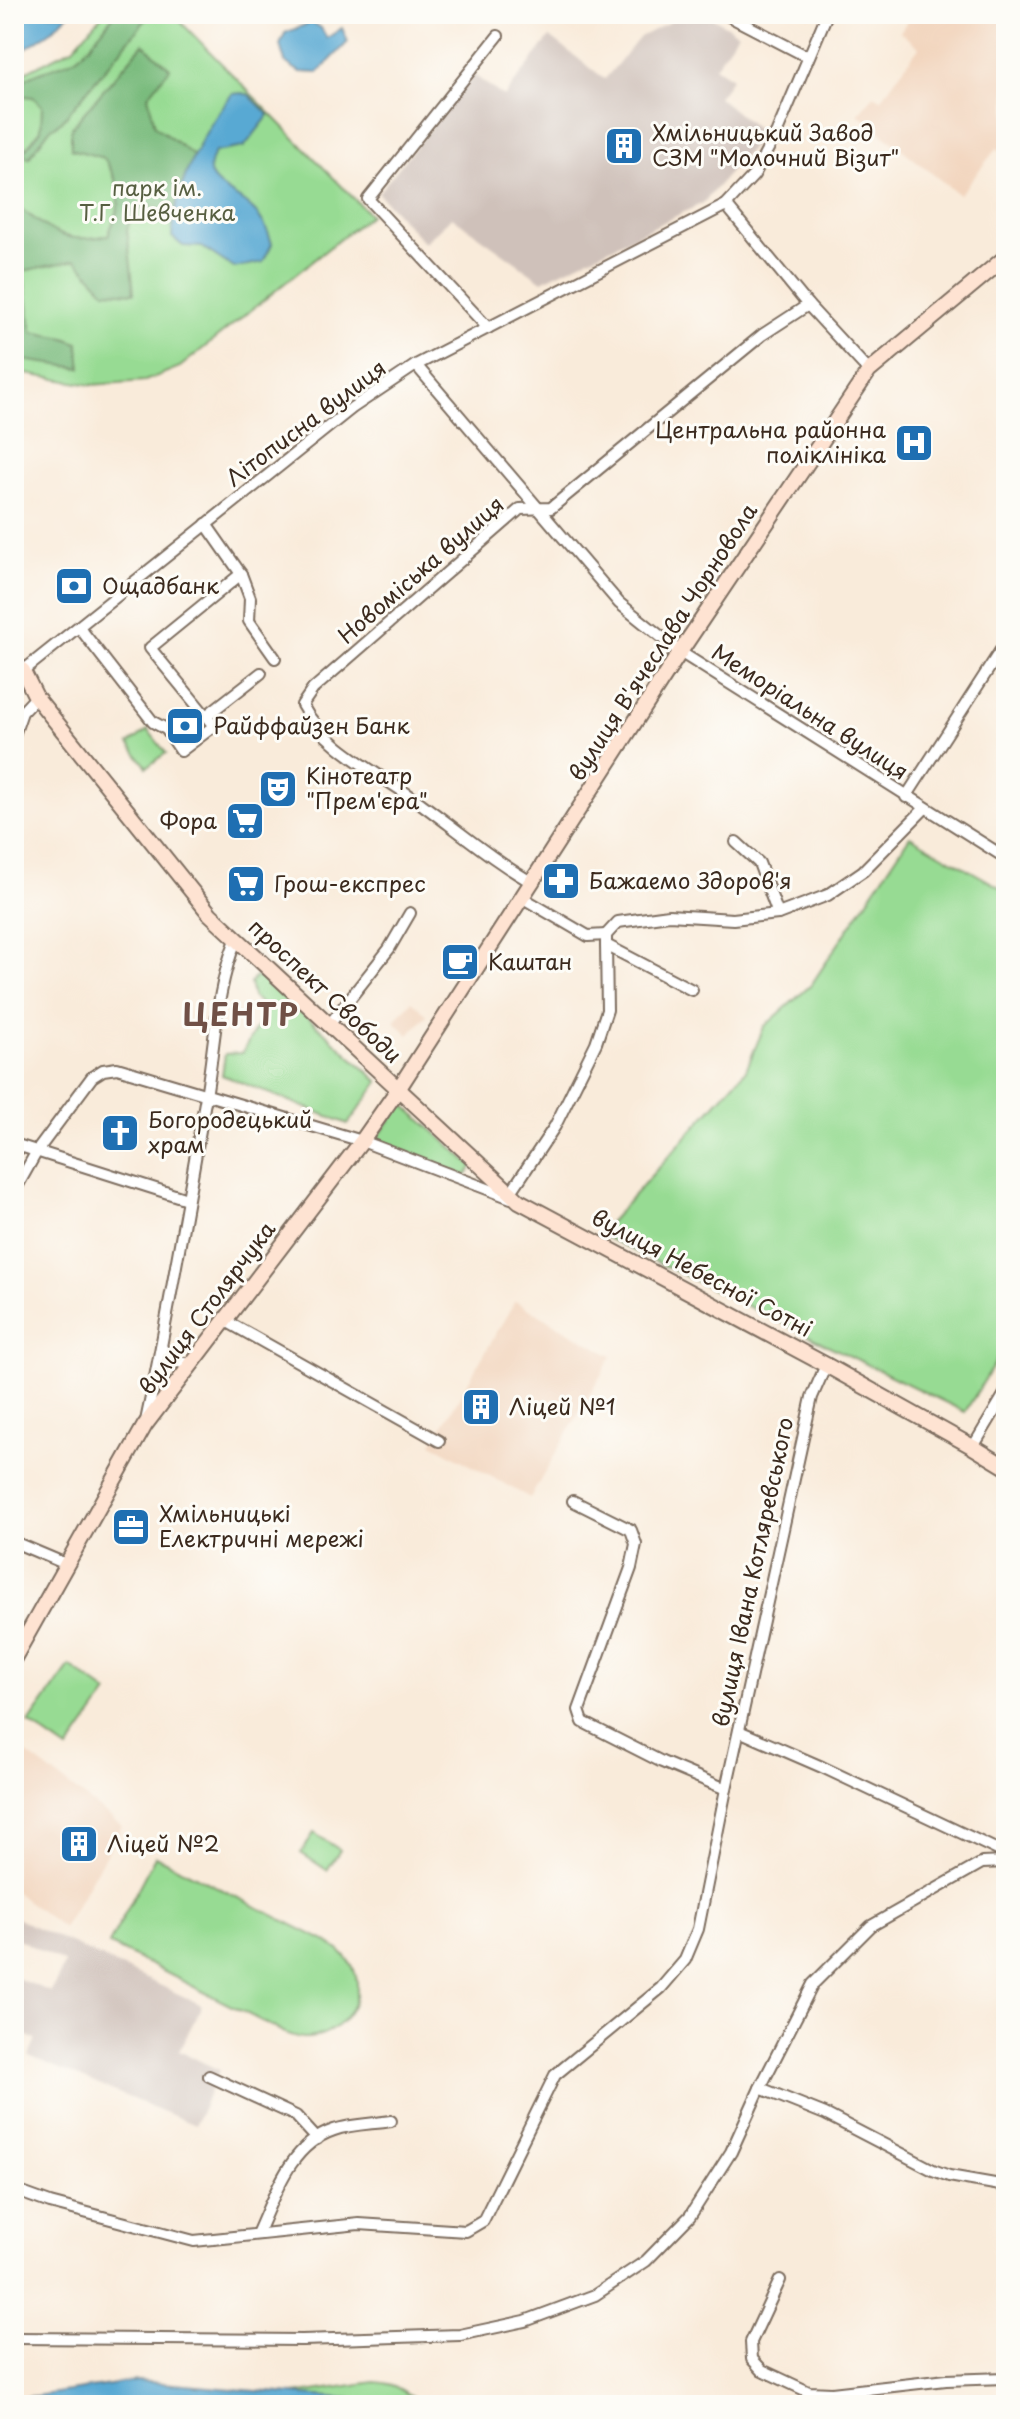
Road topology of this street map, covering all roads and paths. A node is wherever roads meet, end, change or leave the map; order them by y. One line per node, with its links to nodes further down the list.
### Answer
1 (725, 14): 4 (street)
2 (827, 14): 4 (street, Літописна вулиця)
3 (498, 36): 8 (street)
4 (808, 57): 5 (street, Літописна вулиця)
5 (726, 205): 7 (street); 8 (street, Літописна вулиця)
6 (1006, 257): 10 (street, вулиця В'ячеслава Чорновола)
7 (808, 305): 10 (street); 11 (street, Новоміська вулиця)
8 (488, 328): 9 (street, Літописна вулиця)
9 (416, 365): 11 (street, Меморіальна вулиця); 12 (street, Літописна вулиця)
10 (869, 371): 16 (street, вулиця В'ячеслава Чорновола)
11 (537, 509): 16 (street, Меморіальна вулиця); 27 (street, Новоміська вулиця)
12 (206, 524): 13 (street); 14 (street, Літописна вулиця)
13 (241, 574): 17 (street); 21 (street)
14 (79, 627): 18 (street, Літописна вулиця); 21 (street)
15 (1006, 642): 23 (street)
16 (680, 652): 23 (street, Меморіальна вулиця); 27 (street, вулиця В'ячеслава Чорновола)
17 (275, 658)
18 (18, 666): 20 (street, проспект Свободи)
19 (261, 673): 21 (street)
20 (36, 697): 22 (street); 31 (street, проспект Свободи)
21 (206, 716)
22 (14, 735)
23 (906, 797): 24 (street, Меморіальна вулиця)
24 (925, 808): 26 (street, Меморіальна вулиця); 30 (street)
25 (736, 842): 30 (street)
26 (1006, 858)
27 (533, 883): 28 (street, вулиця В'ячеслава Чорновола)
28 (523, 898): 32 (street); 35 (street, вулиця В'ячеслава Чорновола)
29 (410, 913): 34 (street)
30 (778, 914): 32 (street)
31 (236, 940): 34 (street, проспект Свободи); 36 (street)
32 (606, 940): 33 (street); 41 (street)
33 (692, 990)
34 (329, 1025): 35 (street, проспект Свободи)
35 (399, 1088): 37 (street, вулиця Столярчука); 41 (street, вулиця Небесної Сотні)
36 (207, 1093): 37 (street); 39 (street); 42 (street)
37 (362, 1141): 41 (street); 43 (street, вулиця Столярчука)
38 (14, 1144): 39 (street)
39 (37, 1151): 40 (street); 42 (street)
40 (14, 1192)
41 (515, 1196): 46 (street, вулиця Небесної Сотні)
42 (187, 1199): 44 (street)
43 (224, 1320): 45 (street, вулиця Столярчука); 49 (street)
44 (162, 1348): 45 (street); 48 (street)
45 (193, 1363): 48 (street, вулиця Столярчука)
46 (826, 1365): 50 (street, вулиця Небесної Сотні); 56 (street, вулиця Івана Котляревського)
47 (1006, 1392): 50 (street)
48 (145, 1425): 54 (street, вулиця Столярчука)
49 (439, 1441)
50 (973, 1447): 51 (street, вулиця Небесної Сотні)
51 (1006, 1467)
52 (573, 1501): 57 (street)
53 (14, 1542): 54 (street)
54 (66, 1564): 55 (street, вулиця Столярчука)
55 (14, 1658)
56 (739, 1731): 57 (street, вулиця Івана Котляревського); 58 (street)
57 (726, 1789): 66 (street, вулиця Івана Котляревського)
58 (1006, 1854)
59 (1006, 1862): 61 (street)
60 (209, 2076): 63 (street)
61 (760, 2088): 64 (street); 68 (street)
62 (391, 2121): 63 (street)
63 (317, 2139): 66 (street)
64 (1006, 2186)
65 (14, 2190): 66 (street, вулиця Івана Котляревського)
66 (257, 2234)
67 (780, 2280): 69 (street)
68 (14, 2338)
69 (1006, 2378)

